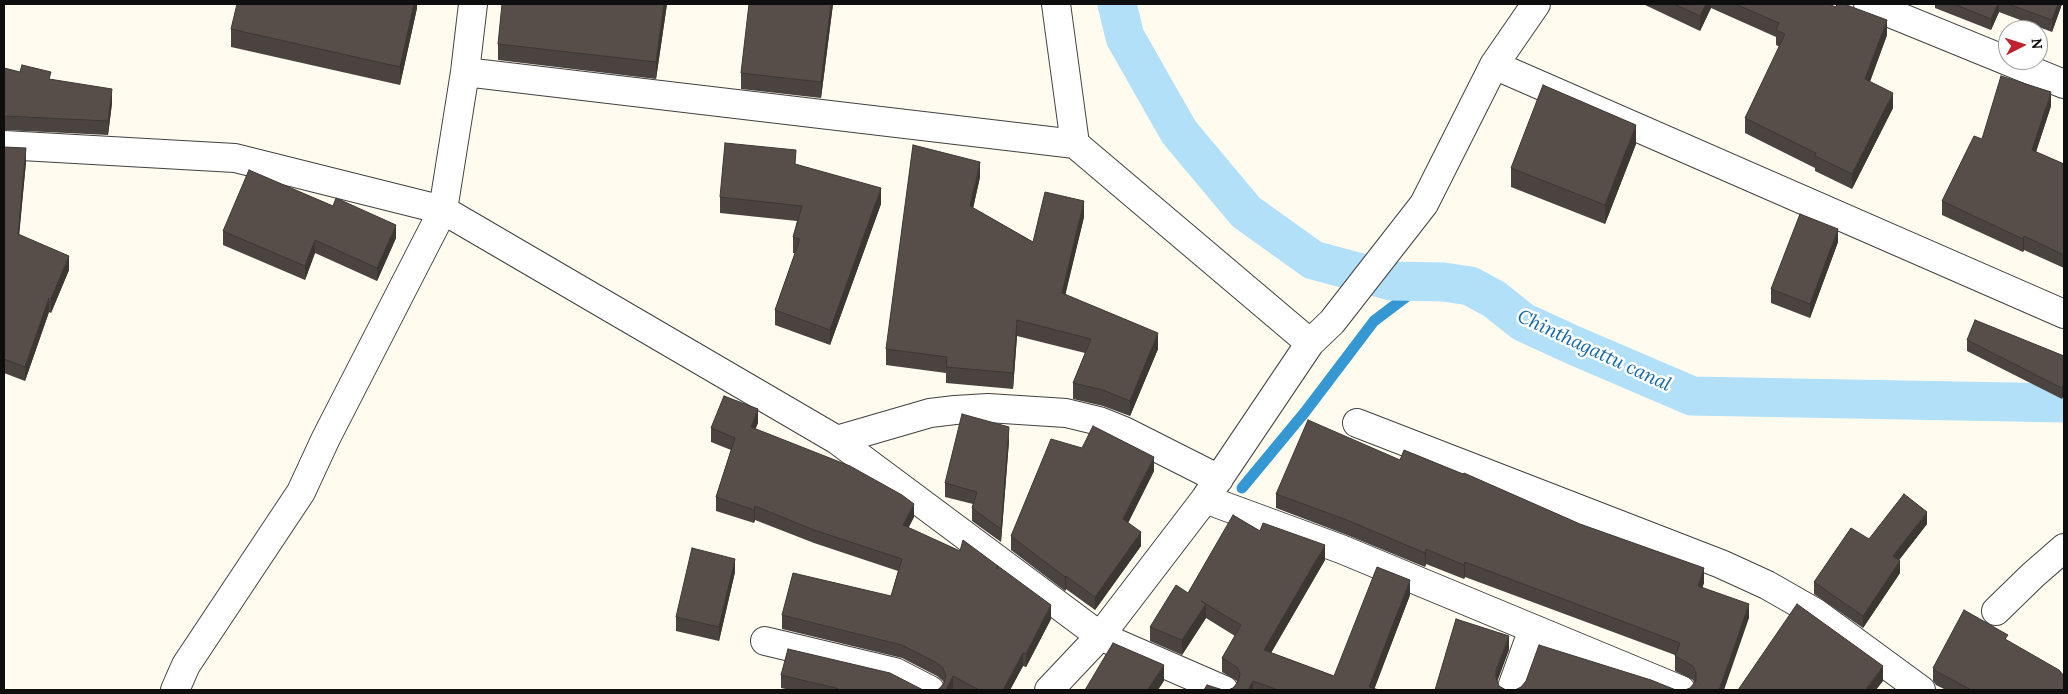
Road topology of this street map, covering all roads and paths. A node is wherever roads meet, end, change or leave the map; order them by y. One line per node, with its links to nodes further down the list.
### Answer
1 (473, 4): 6 (street)
2 (1056, 4): 8 (street)
3 (1536, 4): 5 (street)
4 (1868, 4): 7 (street)
5 (1494, 65): 11 (street); 12 (street)
6 (465, 72): 8 (street); 10 (street)
7 (2064, 84)
8 (1075, 144): 12 (street)
9 (4, 146): 10 (street)
10 (443, 210): 14 (street); 21 (street)
11 (2064, 314)
12 (1310, 343): 15 (street)
13 (1357, 423): 27 (street)
14 (837, 440): 15 (street); 19 (street)
15 (1212, 489): 18 (street); 19 (street)
16 (2064, 548): 17 (street)
17 (1996, 612)
18 (1533, 629): 25 (street); 26 (street)
19 (1100, 636): 23 (street); 24 (street)
20 (765, 641): 22 (street)
21 (175, 690)
22 (930, 690)
23 (1049, 690)
24 (1224, 690)
25 (1511, 690)
26 (1681, 690)
27 (1921, 690)

